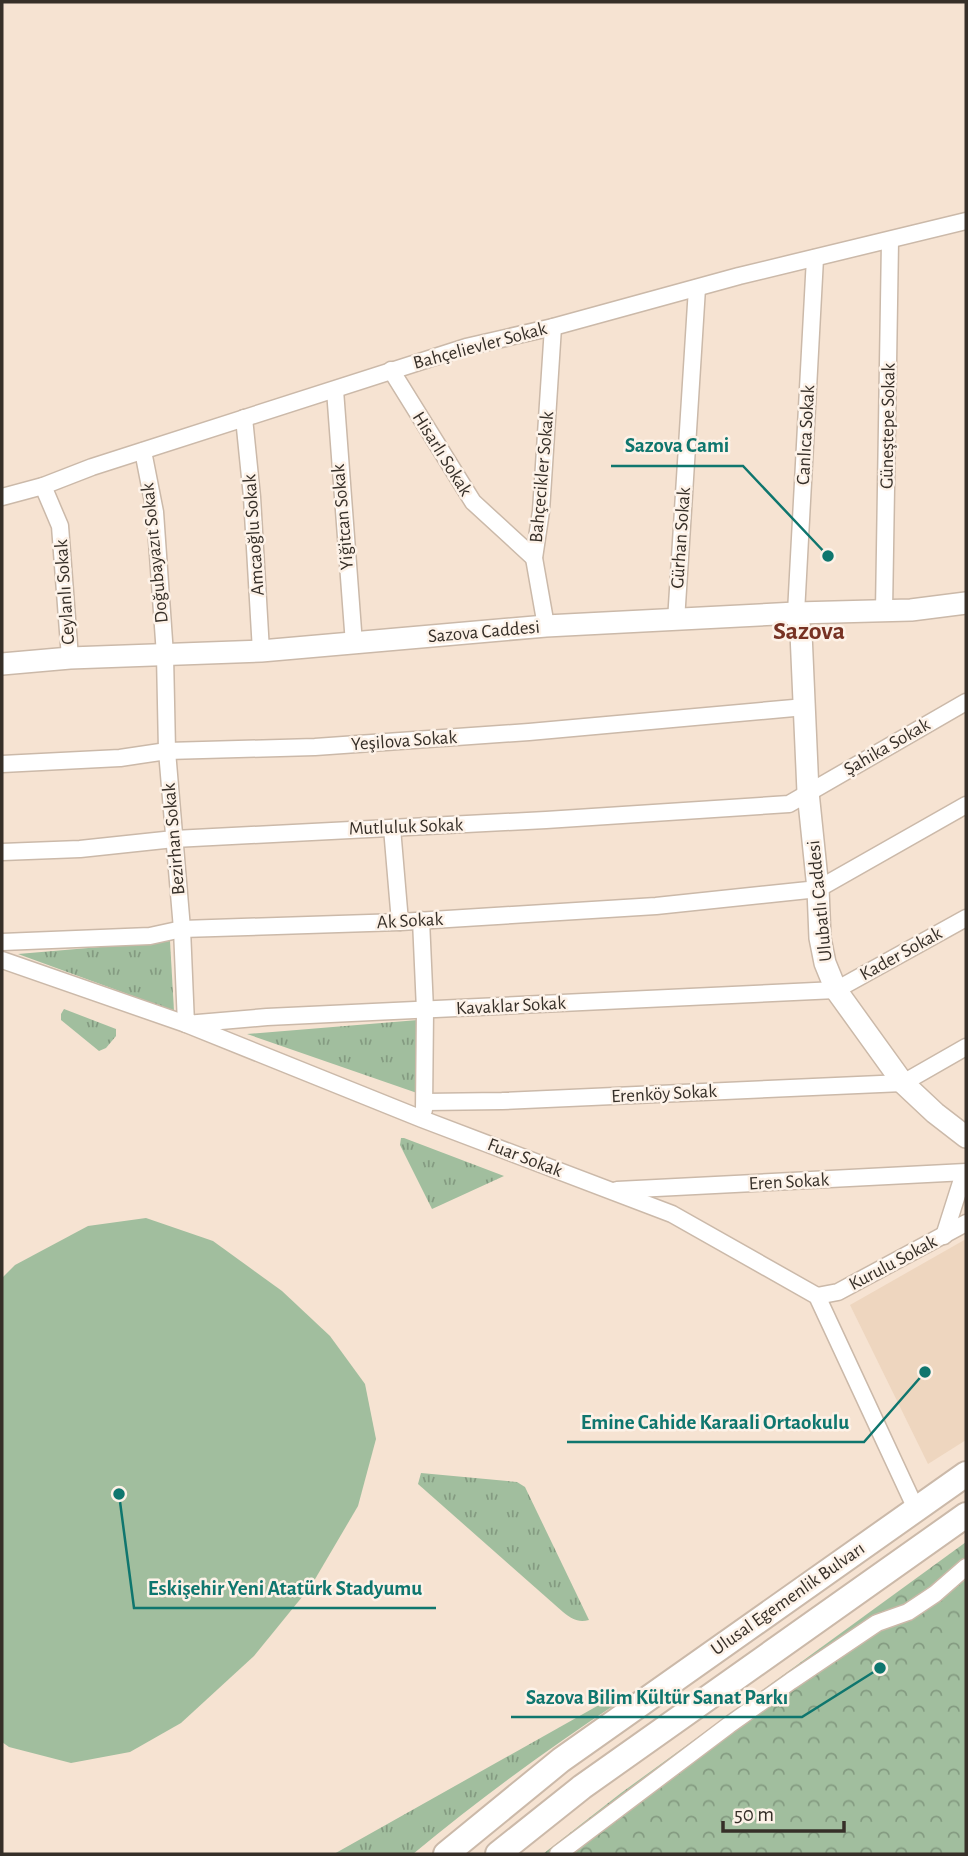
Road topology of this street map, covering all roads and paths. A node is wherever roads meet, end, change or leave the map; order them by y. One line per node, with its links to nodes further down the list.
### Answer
1 (966, 221): 2 (street, Bahçelievler Sokak)
2 (890, 241): 3 (street, Bahçelievler Sokak); 14 (street, Güneştepe Sokak)
3 (815, 258): 4 (street, Bahçelievler Sokak); 15 (street, Canlıca Sokak)
4 (697, 288): 5 (street, Bahçelievler Sokak); 16 (street, Gürhan Sokak)
5 (553, 327): 6 (street, Bahçelievler Sokak); 12 (street, Bahçecikler Sokak)
6 (391, 370): 7 (street, Bahçelievler Sokak); 12 (street, Hisarlı Sokak)
7 (335, 390): 8 (street, Bahçelievler Sokak); 18 (street, Yiğitcan Sokak)
8 (244, 418): 9 (street, Bahçelievler Sokak); 19 (street, Amcaoğlu Sokak)
9 (143, 451): 10 (street, Bahçelievler Sokak); 20 (street, Doğubayazıt Sokak)
10 (43, 486): 11 (street, Bahçelievler Sokak); 21 (street, Ceylanlı Sokak)
11 (2, 497)
12 (534, 558): 17 (street, Bahçecikler Sokak)
13 (966, 603): 14 (street, Sazova Caddesi)
14 (884, 611): 15 (street, Sazova Caddesi)
15 (796, 613): 16 (street, Sazova Caddesi); 24 (street, Ulubatlı Caddesi)
16 (676, 621): 17 (street, Sazova Caddesi)
17 (546, 626): 18 (street, Sazova Caddesi)
18 (354, 644): 19 (street, Sazova Caddesi)
19 (261, 651): 20 (street, Sazova Caddesi)
20 (165, 655): 21 (street, Sazova Caddesi); 25 (street, Bezirhan Sokak)
21 (70, 658): 22 (street, Sazova Caddesi)
22 (2, 664)
23 (966, 702): 27 (street, Şahika Sokak)
24 (805, 706): 25 (street, Yeşilova Sokak); 27 (street, Ulubatlı Caddesi)
25 (167, 751): 26 (street, Yeşilova Sokak); 30 (street, Bezirhan Sokak)
26 (2, 764)
27 (808, 792): 29 (street, Mutluluk Sokak); 32 (street, Ulubatlı Caddesi)
28 (966, 806): 32 (street)
29 (392, 828): 30 (street, Mutluluk Sokak); 35 (street)
30 (174, 839): 31 (street, Mutluluk Sokak); 36 (street, Bezirhan Sokak)
31 (2, 852)
32 (818, 889): 34 (street, Ak Sokak); 39 (street, Ulubatlı Caddesi)
33 (966, 918): 39 (street, Kader Sokak)
34 (421, 920): 35 (street, Ak Sokak); 40 (street)
35 (400, 922): 36 (street, Ak Sokak)
36 (182, 929): 37 (street, Ak Sokak); 41 (street, Bezirhan Sokak)
37 (2, 942)
38 (2, 960): 41 (street, Fuar Sokak)
39 (836, 990): 40 (street, Kavaklar Sokak); 43 (street, Ulubatlı Caddesi)
40 (425, 1010): 41 (street, Kavaklar Sokak); 44 (street)
41 (186, 1024): 45 (street, Fuar Sokak)
42 (966, 1047): 43 (street)
43 (903, 1083): 44 (street, Erenköy Sokak); 46 (street, Ulubatlı Caddesi)
44 (425, 1102): 45 (street)
45 (422, 1119): 48 (street, Fuar Sokak)
46 (966, 1138)
47 (965, 1172): 48 (street, Eren Sokak); 50 (street)
48 (611, 1190): 51 (street, Fuar Sokak)
49 (966, 1223): 50 (street, Kurulu Sokak)
50 (944, 1236): 51 (street, Kurulu Sokak)
51 (817, 1296): 53 (street)
52 (966, 1474): 53 (main road, Ulusal Egemenlik Bulvarı)
53 (916, 1509): 56 (main road, Ulusal Egemenlik Bulvarı)
54 (966, 1515): 57 (main road, Ulusal Egemenlik Bulvarı)
55 (966, 1567): 58 (street)
56 (446, 1854)
57 (498, 1854)
58 (558, 1854)

